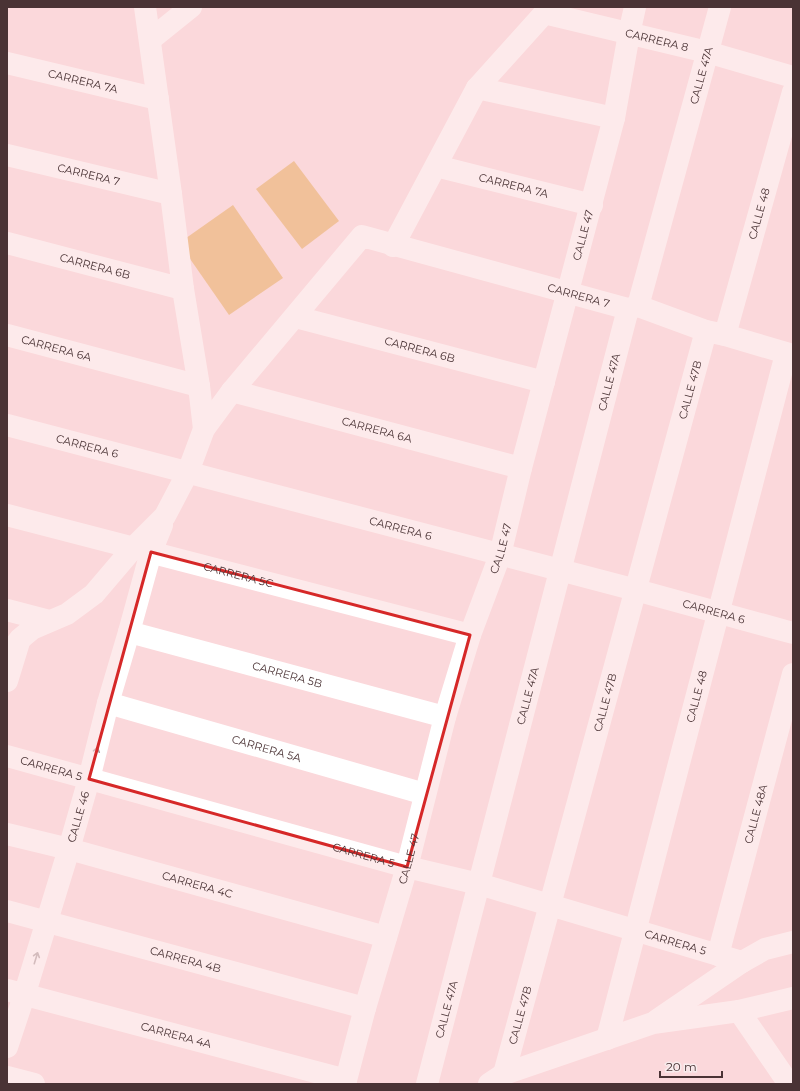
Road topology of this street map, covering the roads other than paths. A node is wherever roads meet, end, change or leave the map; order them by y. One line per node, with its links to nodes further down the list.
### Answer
1 (145, 7): 7 (street)
2 (191, 7): 7 (street)
3 (635, 7): 6 (street, CALLE 47)
4 (720, 7): 8 (street, CALLE 47A)
5 (547, 10): 6 (street, CARRERA 8); 11 (street)
6 (629, 34): 8 (street, CARRERA 8); 14 (street, CALLE 47)
7 (150, 40): 13 (street)
8 (707, 52): 10 (street, CARRERA 8); 23 (street, CALLE 47A)
9 (7, 63): 13 (street, CARRERA 7A)
10 (793, 77)
11 (477, 88): 14 (street); 16 (street)
12 (793, 92): 25 (street, CALLE 48)
13 (158, 99): 17 (street)
14 (614, 118): 18 (street, CALLE 47)
15 (7, 155): 17 (street, CARRERA 7)
16 (436, 166): 18 (street, CARRERA 7A); 20 (street)
17 (171, 194): 21 (street)
18 (592, 205): 22 (street, CALLE 47)
19 (7, 243): 21 (street, CARRERA 6B)
20 (393, 246): 22 (street, CARRERA 7); 24 (street, CARRERA 7)
21 (183, 289): 29 (street)
22 (568, 293): 23 (street, CARRERA 7); 28 (street, CALLE 47)
23 (633, 308): 25 (street, CARRERA 7); 38 (street, CALLE 47A)
24 (296, 317): 28 (street, CARRERA 6B); 30 (street)
25 (715, 333): 27 (street, CARRERA 7); 39 (street, CALLE 47B)
26 (7, 335): 29 (street, CARRERA 6A)
27 (790, 354): 41 (street, CALLE 48)
28 (544, 382): 33 (street, CALLE 47)
29 (199, 386): 32 (street)
30 (232, 391): 32 (street); 33 (street, CARRERA 6A)
31 (7, 425): 34 (street, CARRERA 6)
32 (204, 429): 34 (street)
33 (521, 468): 37 (street, CALLE 47)
34 (188, 472): 36 (street); 37 (street, CARRERA 6)
35 (7, 515): 36 (street, CARRERA 5C)
36 (142, 549): 42 (street); 43 (street, CALLE 46); 45 (street, CARRERA 5C)
37 (500, 555): 38 (street, CARRERA 6); 45 (street, CALLE 47)
38 (560, 570): 39 (street, CARRERA 6); 58 (street, CALLE 47A)
39 (636, 590): 41 (street, CARRERA 6); 59 (street, CALLE 47B)
40 (7, 610): 42 (street)
41 (719, 612): 44 (street, CARRERA 6); 62 (street, CALLE 48)
42 (49, 621): 46 (street)
43 (129, 632): 50 (street, CALLE 46); 51 (street, CARRERA 5B)
44 (793, 633)
45 (470, 635): 51 (street, CALLE 47)
46 (20, 639): 47 (street); 49 (street)
47 (7, 656)
48 (793, 674): 65 (street, CALLE 48A)
49 (7, 681)
50 (108, 703): 53 (street, CALLE 46, one-way to 50); 54 (street, CARRERA 5A)
51 (445, 717): 54 (street, CALLE 47)
52 (7, 756): 53 (street, CARRERA 5)
53 (89, 779): 56 (street, CALLE 46); 57 (street, CARRERA 5)
54 (425, 794): 57 (street, CALLE 47)
55 (7, 834): 56 (street, CARRERA 4C)
56 (69, 849): 61 (street, CALLE 46); 63 (street, CARRERA 4C)
57 (407, 866): 58 (street, CARRERA 5); 63 (street, CALLE 47)
58 (479, 884): 59 (street, CARRERA 5); 76 (street, CALLE 47A)
59 (550, 905): 62 (street, CARRERA 5); 74 (street, CALLE 47B)
60 (7, 911): 61 (street, CARRERA 4B)
61 (47, 922): 67 (street, CALLE 46, one-way to 61); 69 (street, CARRERA 4B)
62 (635, 930): 65 (street, CARRERA 5); 72 (street, CALLE 48)
63 (386, 937): 69 (street, CALLE 47)
64 (793, 942): 66 (street)
65 (718, 954): 66 (street, CARRERA 5)
66 (742, 962): 71 (street)
67 (16, 993): 73 (street, CALLE 46); 75 (street, CARRERA 4A)
68 (793, 998): 70 (street)
69 (365, 1008): 75 (street, CALLE 47)
70 (739, 1011): 71 (street); 77 (street)
71 (653, 1023): 72 (street)
72 (607, 1039): 74 (street)
73 (7, 1047)
74 (497, 1079)
75 (345, 1082)
76 (427, 1084)
77 (789, 1084)

